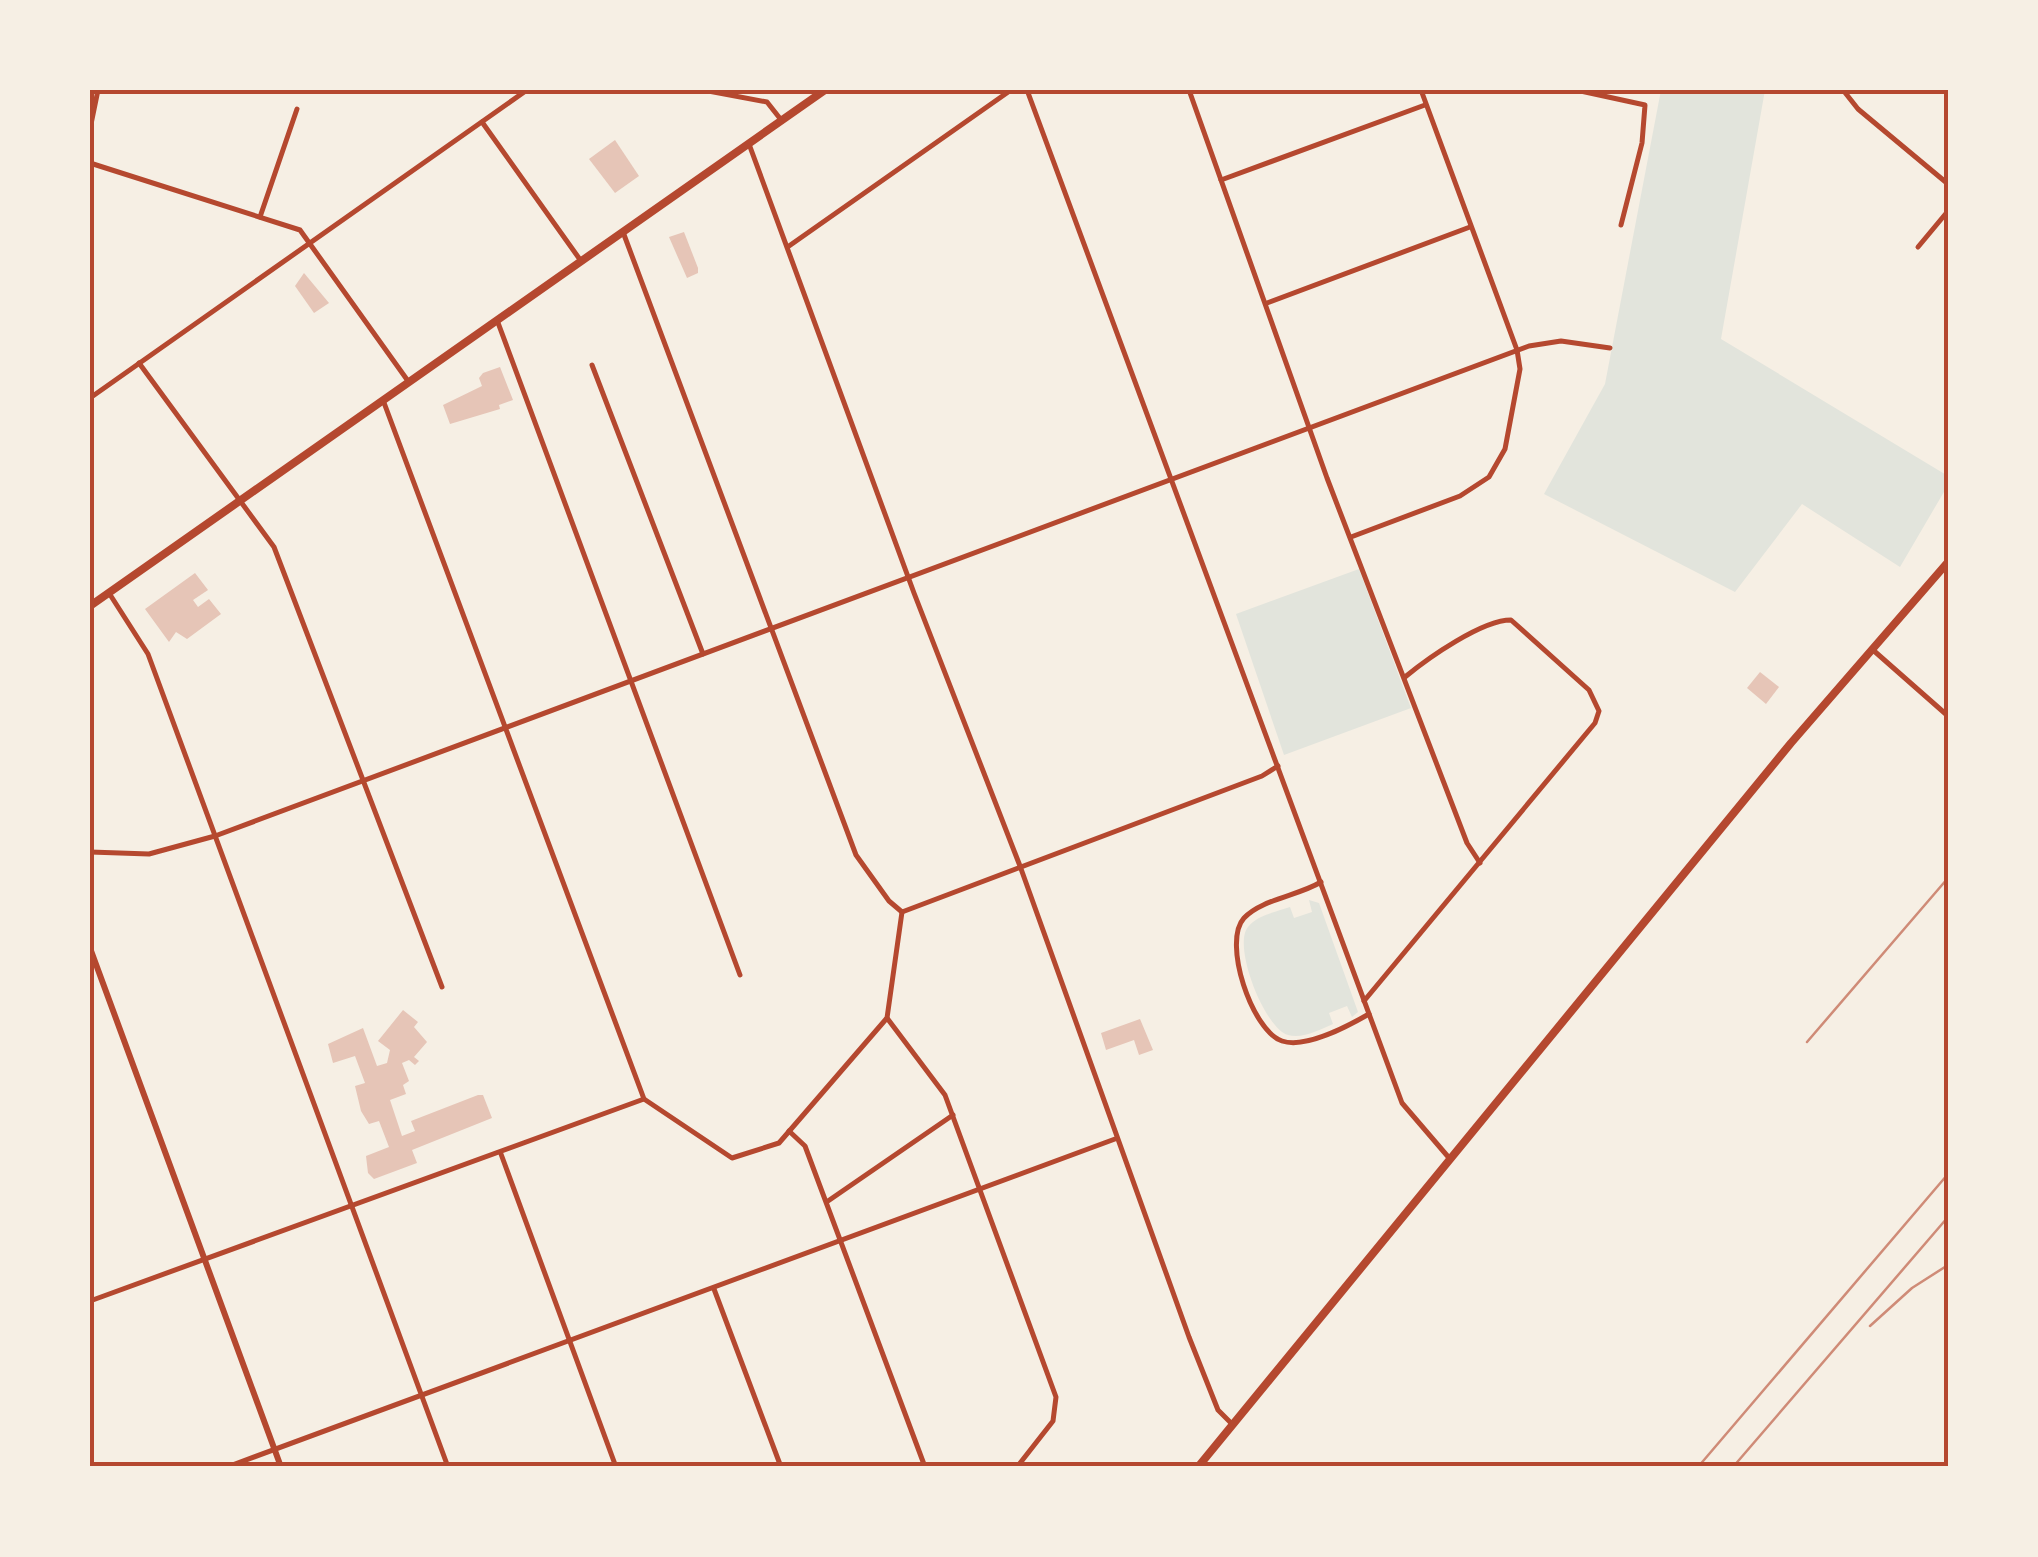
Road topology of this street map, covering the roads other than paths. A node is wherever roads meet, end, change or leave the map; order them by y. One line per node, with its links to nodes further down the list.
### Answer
1 (98, 90): 15 (street)
2 (528, 90): 14 (street)
3 (705, 90): 13 (street)
4 (825, 90): 13 (main road)
5 (1011, 90): 26 (street)
6 (1027, 90): 39 (street)
7 (1189, 90): 18 (street)
8 (1421, 90): 11 (street)
9 (1576, 90): 22 (street)
10 (1843, 90): 19 (street)
11 (1426, 105): 18 (street); 23 (street)
12 (297, 108): 21 (street)
13 (782, 121): 16 (main road)
14 (482, 122): 25 (street); 28 (street)
15 (90, 129)
16 (750, 144): 24 (main road); 26 (street)
17 (90, 163): 21 (street)
18 (1221, 180): 29 (street)
19 (1948, 184)
20 (1948, 211): 27 (street)
21 (260, 217): 25 (street)
22 (1620, 225)
23 (1471, 227): 29 (street); 32 (street)
24 (623, 232): 28 (main road); 46 (street)
25 (313, 244): 33 (street); 35 (street)
26 (788, 246): 43 (street)
27 (1918, 247)
28 (580, 261): 30 (main road)
29 (1267, 303): 38 (street)
30 (496, 320): 35 (main road); 50 (street)
31 (1610, 348): 32 (street)
32 (1516, 350): 38 (street); 41 (street)
33 (139, 362): 36 (street); 40 (street)
34 (592, 365): 48 (street)
35 (408, 382): 37 (main road)
36 (90, 398)
37 (382, 400): 40 (main road); 52 (street)
38 (1311, 426): 39 (street); 41 (street)
39 (1171, 479): 43 (street); 53 (street)
40 (240, 501): 44 (main road); 54 (street)
41 (1352, 537): 49 (street)
42 (1948, 562): 47 (main road)
43 (909, 578): 46 (street); 58 (street)
44 (109, 593): 45 (main road); 55 (street)
45 (90, 606)
46 (771, 628): 48 (street); 60 (street)
47 (1871, 648): 51 (street); 72 (main road)
48 (703, 654): 50 (street)
49 (1405, 677): 57 (street); 57 (street)
50 (631, 681): 52 (street); 62 (street)
51 (1948, 716)
52 (506, 728): 54 (street); 67 (street)
53 (1278, 766): 58 (street); 59 (street)
54 (362, 782): 55 (street); 63 (street)
55 (215, 836): 56 (street); 75 (street)
56 (90, 852)
57 (1480, 864): 64 (street)
58 (1020, 866): 60 (street); 70 (street)
59 (1321, 882): 64 (street); 65 (street)
60 (902, 912): 66 (street)
61 (90, 948): 77 (street)
62 (740, 975)
63 (442, 988)
64 (1364, 1000): 65 (street)
65 (1369, 1014): 72 (street)
66 (886, 1018): 68 (street); 69 (street)
67 (644, 1099): 69 (street); 71 (street)
68 (953, 1115): 73 (street); 74 (street)
69 (789, 1131): 74 (street)
70 (1116, 1139): 73 (street); 82 (street)
71 (501, 1154): 75 (street); 80 (street)
72 (1450, 1158): 82 (main road)
73 (980, 1190): 76 (street); 90 (street)
74 (826, 1202): 76 (street)
75 (352, 1205): 77 (street); 81 (street)
76 (842, 1241): 78 (street); 89 (street)
77 (205, 1259): 79 (street); 83 (street)
78 (714, 1289): 80 (street); 88 (street)
79 (90, 1301)
80 (569, 1342): 81 (street); 87 (street)
81 (422, 1396): 83 (street); 86 (street)
82 (1234, 1426): 91 (main road)
83 (275, 1450): 84 (street); 85 (street)
84 (226, 1467)
85 (281, 1467)
86 (448, 1467)
87 (616, 1467)
88 (781, 1467)
89 (926, 1467)
90 (1017, 1467)
91 (1198, 1467)

